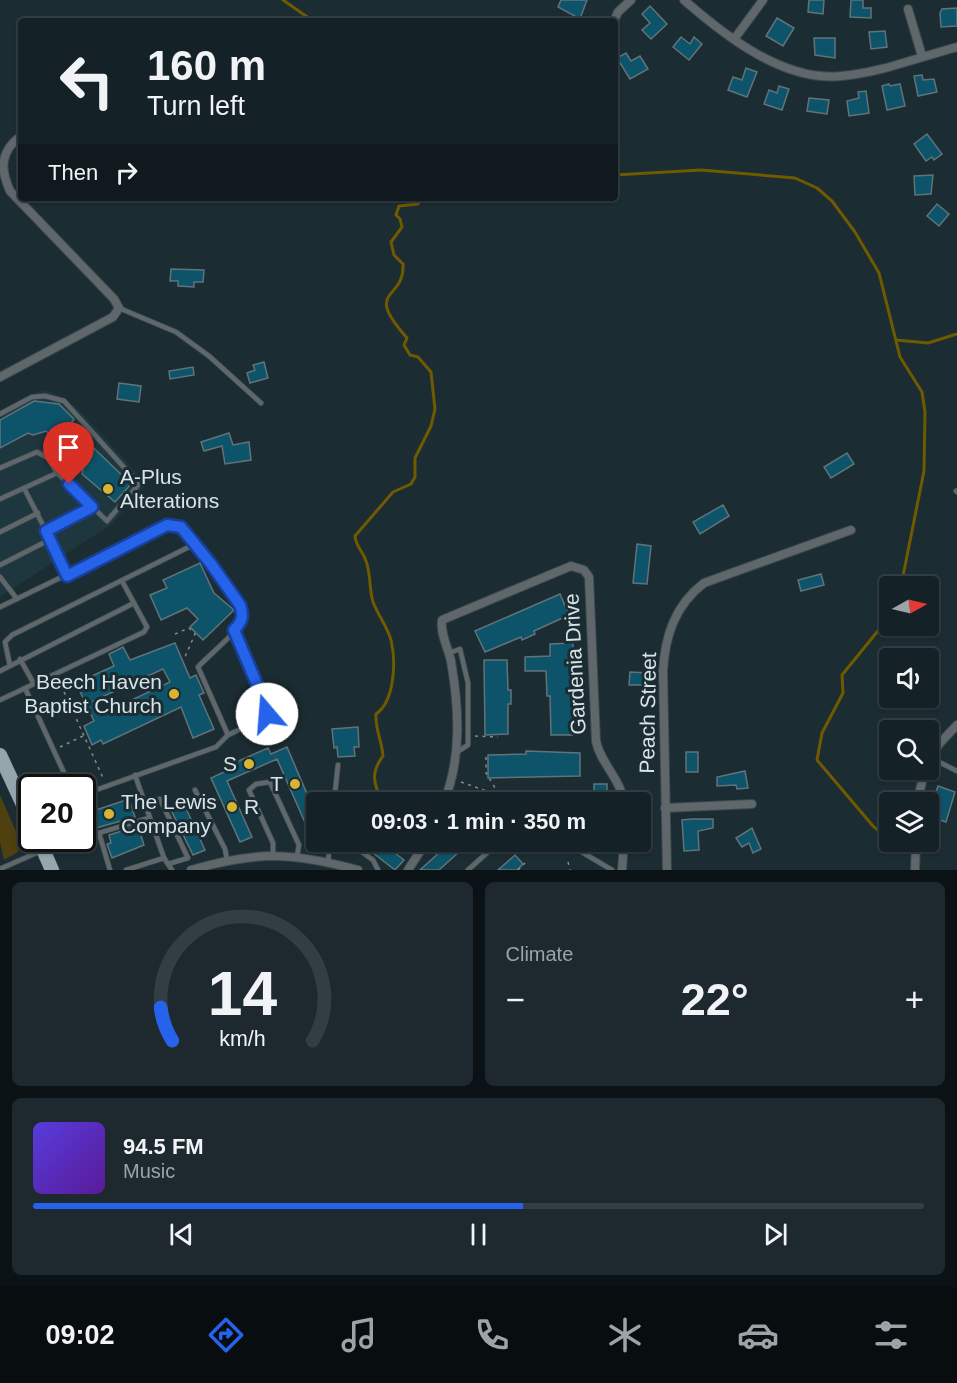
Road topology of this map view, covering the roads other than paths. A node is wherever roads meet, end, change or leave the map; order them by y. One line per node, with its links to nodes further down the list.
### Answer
1 (631, 0): 5 (street)
2 (684, 0): 6 (street)
3 (763, 0): 6 (street)
4 (908, 9): 8 (street)
5 (615, 18)
6 (735, 38): 8 (street)
7 (957, 47): 8 (street)
8 (922, 56)
9 (18, 139): 10 (street)
10 (18, 199)
11 (20, 201): 12 (street)
12 (119, 308): 13 (street); 14 (lane)
13 (0, 377)
14 (261, 403)
15 (0, 414): 20 (lane)
16 (0, 468): 17 (lane)
17 (57, 472): 18 (lane); 20 (lane)
18 (24, 488): 19 (lane); 21 (lane)
19 (0, 499)
20 (92, 507): 23 (lane)
21 (38, 513): 23 (lane); 24 (lane)
22 (851, 530): 62 (street, Peach Street)
23 (46, 531): 25 (lane)
24 (0, 532)
25 (49, 540): 27 (lane); 28 (lane)
26 (195, 544): 28 (lane); 30 (lane); 34 (lane)
27 (0, 565)
28 (67, 576): 31 (lane)
29 (0, 577): 31 (lane)
30 (122, 581): 32 (lane); 36 (lane)
31 (17, 599): 33 (lane)
32 (134, 603): 37 (lane); 41 (lane)
33 (0, 607)
34 (234, 630): 45 (lane); 45 (lane)
35 (449, 654): 47 (street, Gardenia Drive); 47 (lane); 58 (street, Gardenia Drive)
36 (7, 659): 38 (lane); 39 (lane)
37 (20, 659): 39 (lane); 41 (lane)
38 (0, 660)
39 (10, 666): 40 (lane)
40 (0, 671)
41 (34, 684): 42 (lane)
42 (25, 688): 43 (lane); 52 (lane)
43 (0, 700)
44 (957, 725): 46 (street)
45 (228, 735): 53 (lane)
46 (939, 748)
47 (457, 752): 57 (street, Gardenia Drive)
48 (0, 755): 59 (main road)
49 (939, 764): 51 (lane)
50 (338, 765): 56 (lane)
51 (957, 771)
52 (65, 774)
53 (135, 775): 55 (lane); 60 (lane)
54 (195, 790): 78 (lane)
55 (96, 791)
56 (335, 792)
57 (447, 792)
58 (622, 792)
59 (18, 793)
60 (145, 802): 63 (lane); 80 (lane)
61 (752, 804): 62 (street)
62 (666, 808): 93 (street, Peach Street)
63 (149, 818): 64 (lane); 77 (lane)
64 (99, 833): 65 (lane); 83 (lane)
65 (96, 834)
66 (27, 852): 81 (lane)
67 (44, 852): 82 (main road)
68 (329, 852): 79 (lane)
69 (362, 852): 88 (lane)
70 (420, 852): 89 (street)
71 (488, 852): 90 (lane)
72 (582, 852): 91 (lane)
73 (623, 852): 92 (street)
74 (916, 852): 94 (street)
75 (273, 855): 76 (street); 76 (lane); 78 (street)
76 (297, 856): 79 (street)
77 (165, 858): 80 (lane); 84 (lane)
78 (227, 860): 86 (street)
79 (328, 862): 87 (street)
80 (168, 864): 85 (lane)
81 (0, 869)
82 (52, 870)
83 (110, 870)
84 (126, 870)
85 (172, 870)
86 (191, 870)
87 (358, 870)
88 (378, 870)
89 (408, 870)
90 (468, 870)
91 (612, 870)
92 (622, 870)
93 (667, 870)
94 (915, 870)

